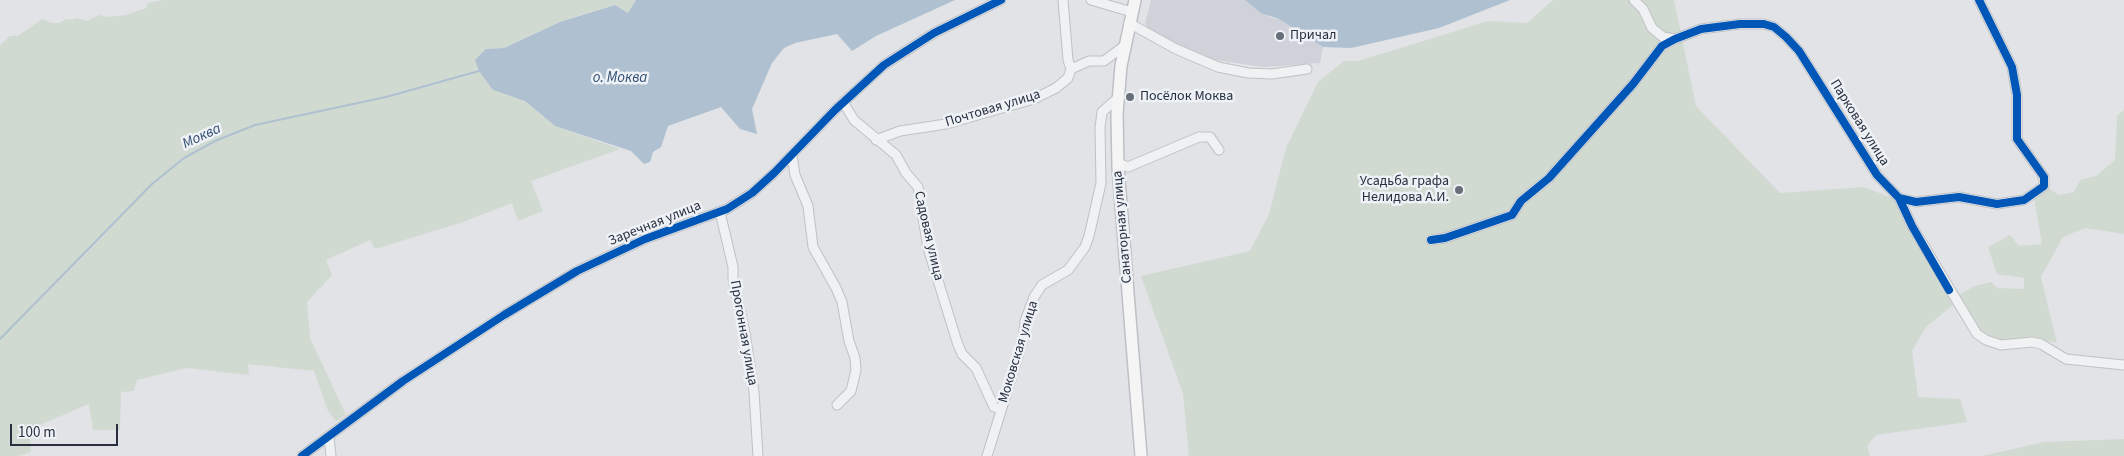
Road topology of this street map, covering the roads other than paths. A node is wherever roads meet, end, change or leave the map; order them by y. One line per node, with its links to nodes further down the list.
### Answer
1 (1001, 0): 13 (street, Заречная улица)
2 (1064, 0): 10 (street)
3 (1091, 0): 7 (street)
4 (1135, 0): 7 (main road, Санаторная улица)
5 (1634, 0): 8 (street)
6 (1979, 0): 18 (street)
7 (1130, 17): 9 (main road, Санаторная улица); 11 (street)
8 (1675, 39): 18 (street, Парковая улица); 20 (street, Парковая улица)
9 (1124, 46): 10 (street); 12 (main road, Санаторная улица)
10 (1071, 69): 14 (street, Почтовая улица)
11 (1307, 70)
12 (1118, 98): 17 (main road, Санаторная улица); 23 (street, Моковская улица)
13 (843, 102): 14 (street, Садовая улица); 16 (street, Заречная улица)
14 (876, 140): 23 (street, Садовая улица)
15 (1219, 150): 17 (street)
16 (792, 155): 19 (street, Заречная улица); 22 (street)
17 (1118, 163): 29 (main road, Санаторная улица)
18 (1899, 198): 21 (street)
19 (720, 212): 24 (street, Заречная улица); 27 (street, Прогонная улица)
20 (1431, 240)
21 (2124, 365)
22 (837, 404)
23 (1002, 409): 28 (street, Моковская улица)
24 (329, 438): 25 (street, Заречная улица); 26 (street)
25 (302, 456)
26 (331, 456)
27 (758, 456)
28 (987, 456)
29 (1141, 456)

